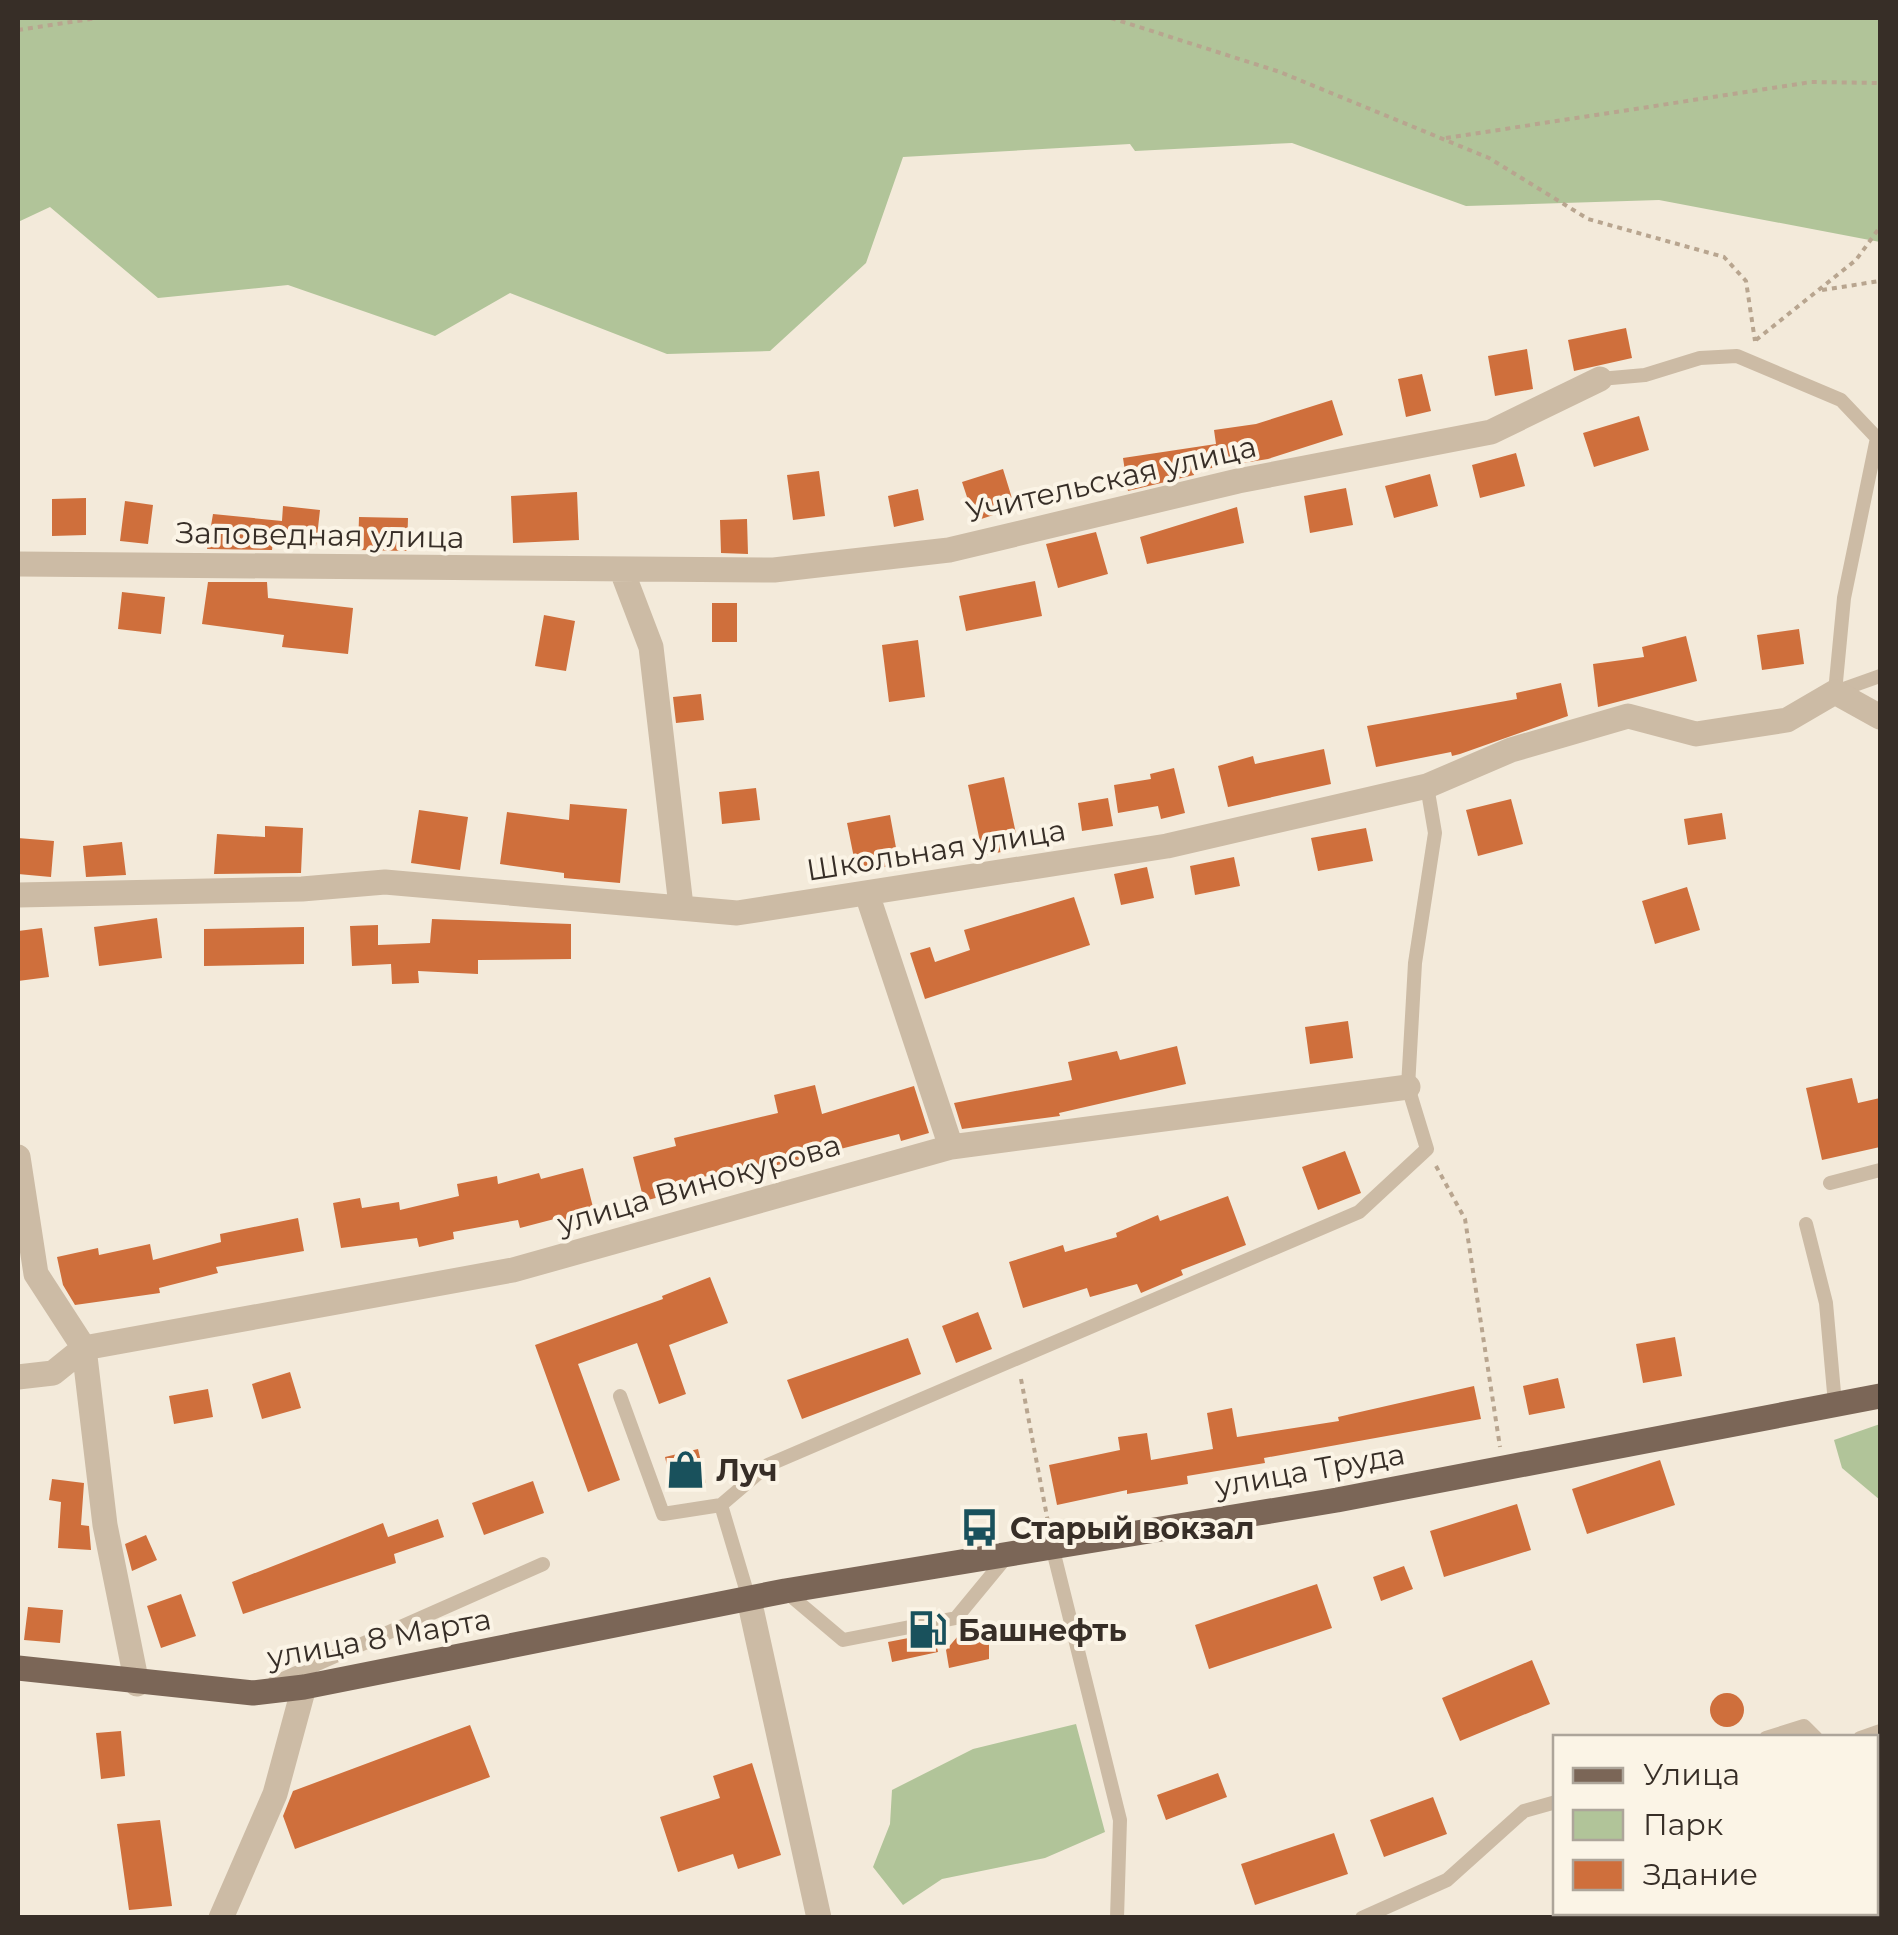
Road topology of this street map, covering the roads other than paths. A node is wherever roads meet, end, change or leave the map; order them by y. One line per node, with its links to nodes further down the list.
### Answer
1 (1600, 379): 3 (street, Учительская улица); 5 (lane)
2 (18, 564): 3 (street, Заповедная улица)
3 (622, 570): 10 (street)
4 (1880, 676): 5 (lane)
5 (1835, 692): 6 (street); 7 (street, Школьная улица)
6 (1880, 717)
7 (1427, 786): 8 (street, Школьная улица); 11 (lane)
8 (867, 894): 10 (street, Школьная улица); 12 (street)
9 (18, 896): 10 (street, Школьная улица)
10 (681, 906)
11 (1408, 1087): 12 (street, улица Винокурова); 22 (lane)
12 (951, 1147): 17 (street, улица Винокурова)
13 (18, 1157): 17 (street)
14 (1880, 1170): 15 (lane)
15 (1830, 1183)
16 (1806, 1224): 21 (lane)
17 (84, 1348): 18 (street, улица Винокурова); 29 (street)
18 (18, 1378)
19 (620, 1396): 22 (lane)
20 (1880, 1396): 21 (main road, улица Труда)
21 (1835, 1404): 23 (main road, улица Труда)
22 (721, 1505): 27 (lane)
23 (1052, 1546): 24 (main road, улица Труда); 37 (lane)
24 (1008, 1555): 26 (main road, улица Труда); 26 (lane)
25 (543, 1564): 31 (lane)
26 (785, 1591): 27 (main road, улица Труда)
27 (749, 1599): 30 (main road, улица 8 Марта); 36 (street)
28 (18, 1668): 29 (main road, улица 8 Марта)
29 (137, 1684): 31 (main road, улица 8 Марта)
30 (304, 1687): 31 (main road, улица 8 Марта); 35 (street)
31 (253, 1693)
32 (1776, 1735): 33 (lane)
33 (1813, 1735)
34 (1553, 1803): 38 (lane)
35 (221, 1918)
36 (820, 1918)
37 (1117, 1918)
38 (1362, 1918)

